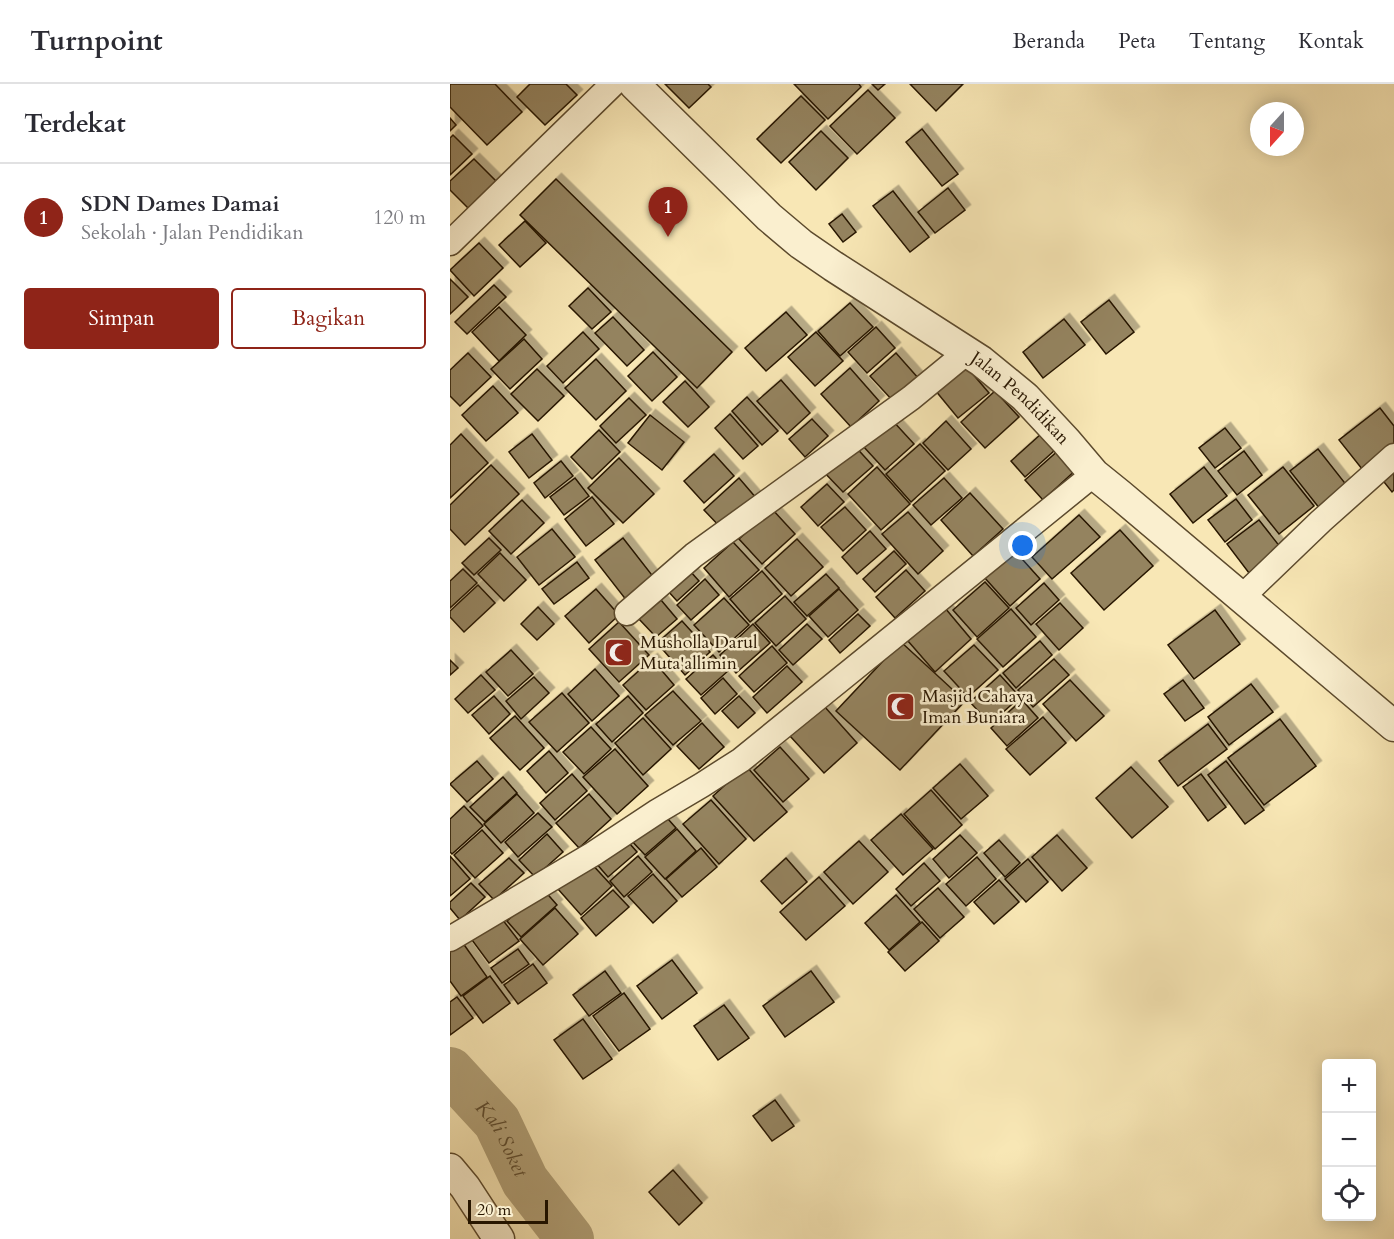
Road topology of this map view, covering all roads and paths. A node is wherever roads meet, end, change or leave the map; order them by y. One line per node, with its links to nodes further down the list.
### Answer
1 (613, 84): 3 (street)
2 (634, 84): 4 (street, Jalan Pendidikan)
3 (450, 243)
4 (967, 352): 6 (street, Jalan Pendidikan); 8 (street)
5 (1394, 456): 7 (street)
6 (1094, 474): 7 (street, Jalan Pendidikan); 10 (street)
7 (1242, 597): 9 (street, Jalan Pendidikan)
8 (627, 613)
9 (1394, 726)
10 (450, 939)
11 (450, 1169): 12 (street)
12 (499, 1239)

